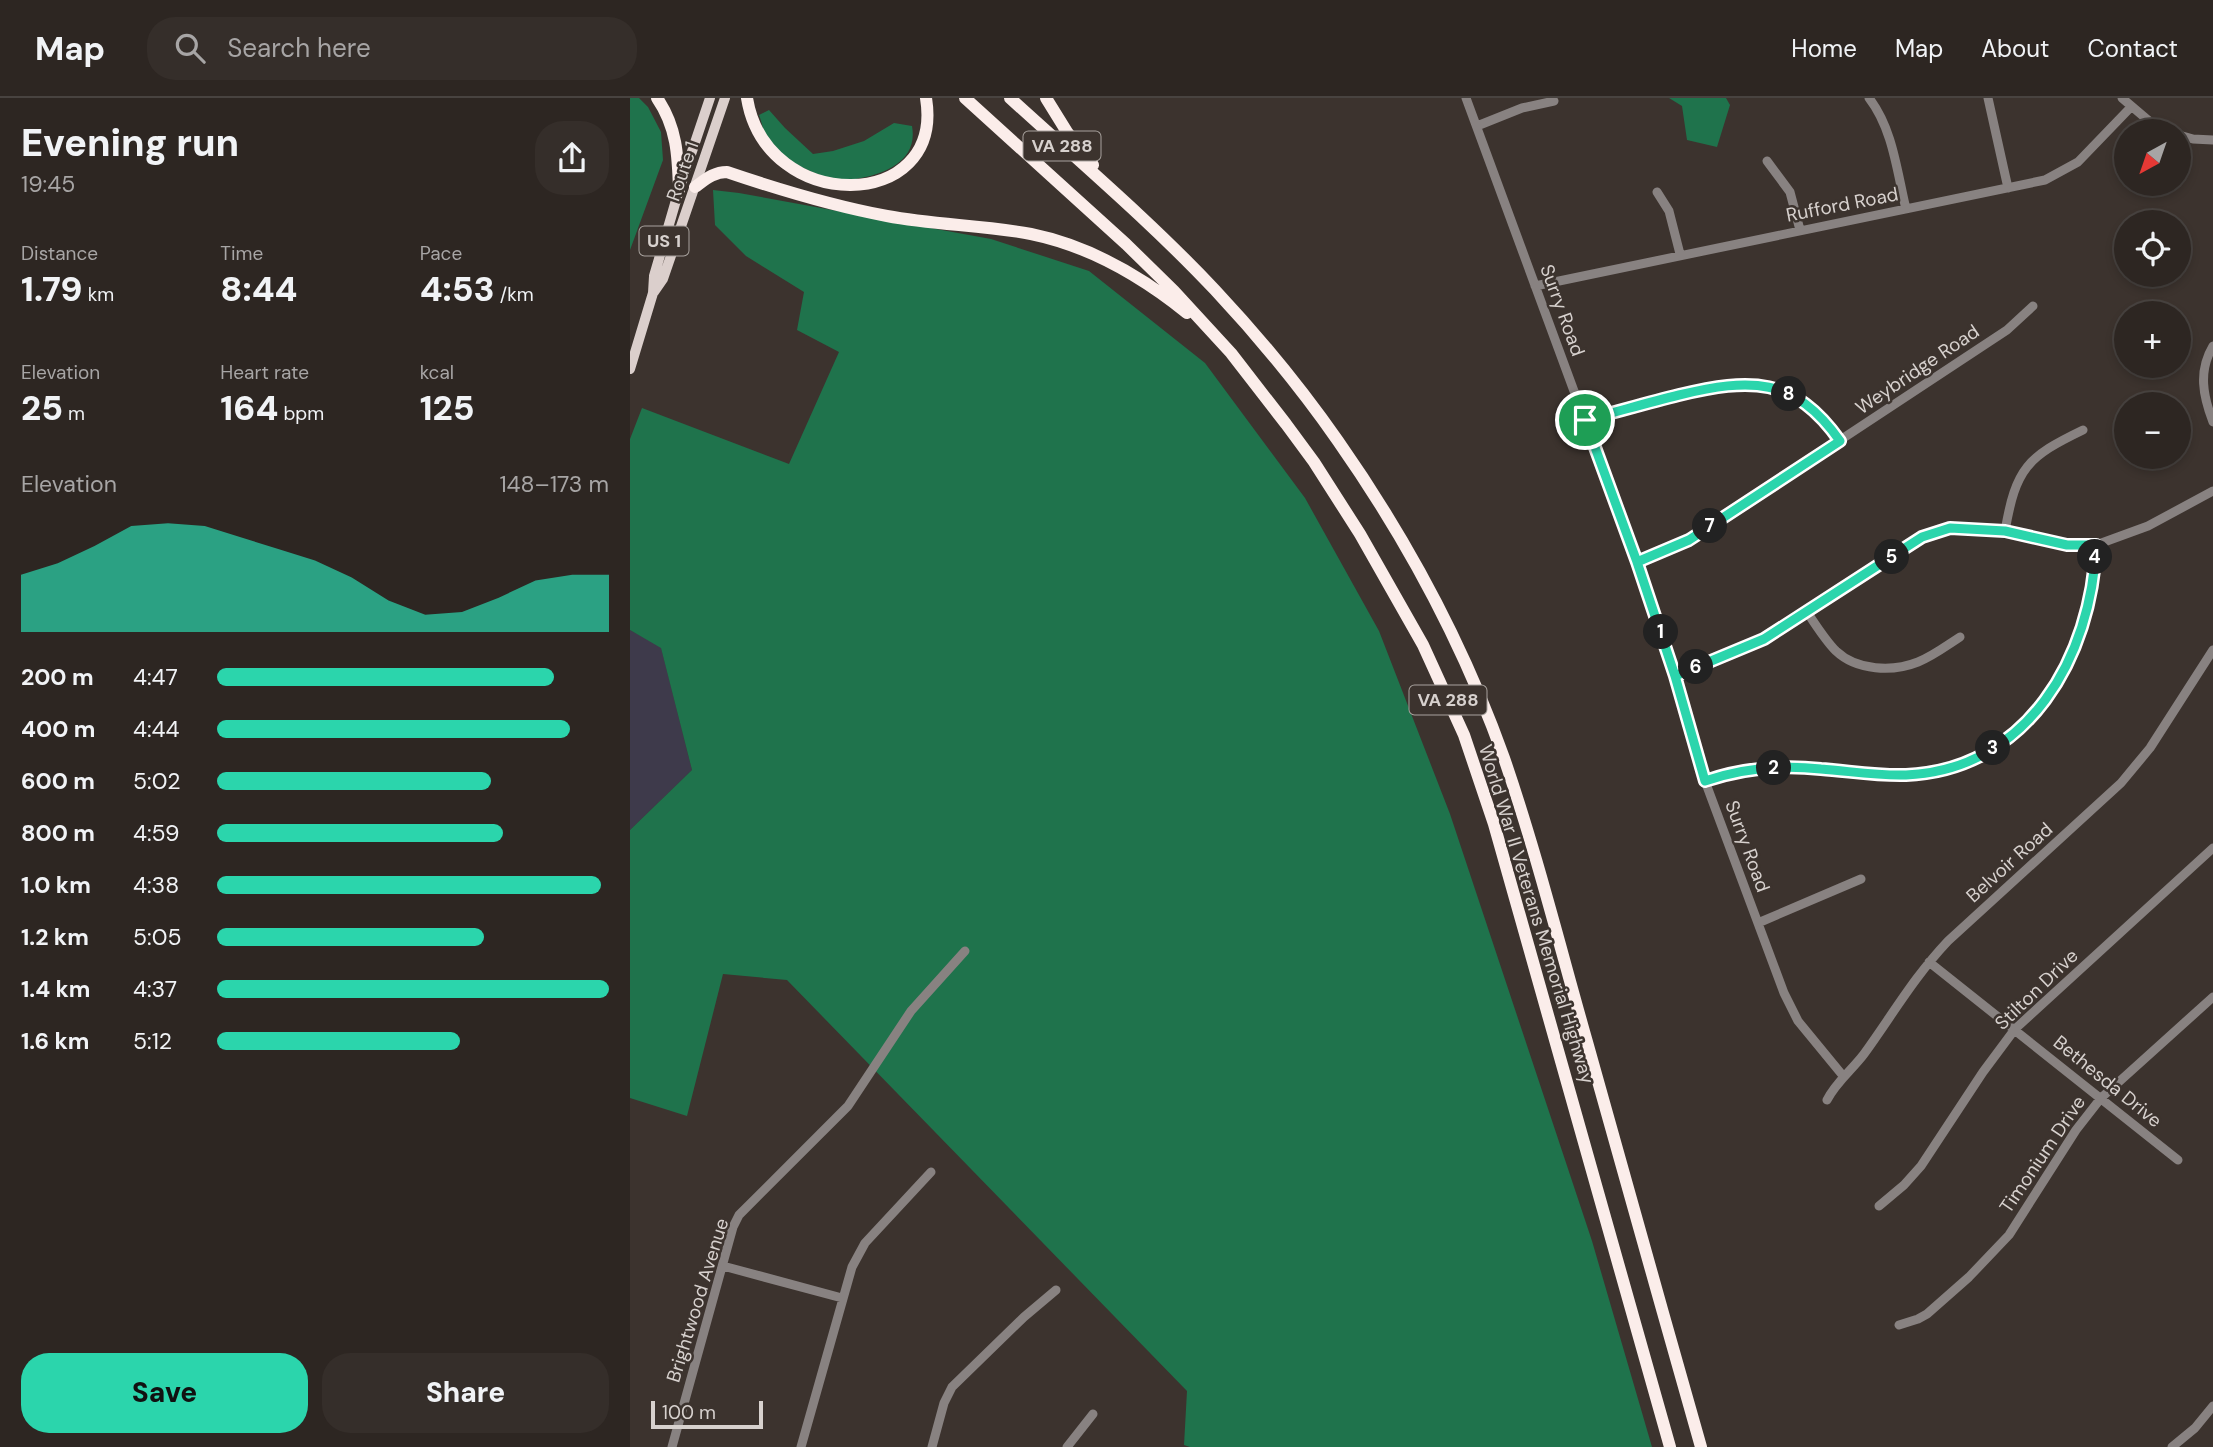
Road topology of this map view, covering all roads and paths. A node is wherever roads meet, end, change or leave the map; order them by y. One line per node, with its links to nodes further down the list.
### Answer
1 (657, 98): 22 (highway)
2 (710, 98): 22 (main road, Route 1 / US 1)
3 (725, 98): 20 (main road, Route 1 / US 1)
4 (747, 98): 5 (highway)
5 (926, 98)
6 (965, 98): 31 (highway, World War II Veterans Memorial Highway / VA 288)
7 (1010, 98): 24 (highway, World War II Veterans Memorial Highway / VA 288)
8 (1046, 98): 24 (highway)
9 (1466, 98): 16 (street, Surry Road)
10 (1869, 98): 25 (street)
11 (1988, 98): 21 (street)
12 (2122, 98): 14 (street)
13 (1554, 101): 16 (street)
14 (2131, 107): 15 (street); 21 (street, Rufford Road)
15 (2146, 119)
16 (1477, 126): 28 (street, Surry Road)
17 (2191, 138): 18 (street)
18 (2213, 140)
19 (1767, 161): 26 (street)
20 (695, 187): 29 (main road, Route 1 / US 1); 31 (highway)
21 (2008, 188): 25 (street, Rufford Road)
22 (679, 190): 29 (main road, Route 1 / US 1)
23 (1657, 192): 27 (street)
24 (1114, 193): 71 (highway, World War II Veterans Memorial Highway / VA 288)
25 (1906, 209): 26 (street, Rufford Road)
26 (1800, 230): 27 (street, Rufford Road)
27 (1680, 254): 28 (street, Rufford Road)
28 (1535, 286): 34 (street, Surry Road)
29 (653, 293): 33 (main road, Route 1 / US 1)
30 (2033, 306): 37 (street, Weybridge Road)
31 (1202, 319): 70 (highway, World War II Veterans Memorial Highway / VA 288)
32 (2213, 346): 35 (street)
33 (630, 369)
34 (1585, 420): 37 (street); 41 (street, Surry Road)
35 (2213, 422)
36 (2084, 430): 39 (street)
37 (1840, 441): 41 (street, Weybridge Road)
38 (2213, 491): 40 (street)
39 (2005, 531): 40 (street); 42 (street)
40 (2096, 545): 46 (street)
41 (1637, 562): 45 (street, Surry Road)
42 (1807, 612): 43 (street); 45 (street)
43 (1960, 637)
44 (2213, 650): 51 (street, Belvoir Road)
45 (1675, 676): 46 (street, Surry Road)
46 (1705, 781): 49 (street, Surry Road)
47 (2213, 848): 53 (street, Stilton Drive)
48 (1861, 879): 49 (street)
49 (1758, 923): 54 (street, Surry Road)
50 (965, 951): 60 (street, Brightwood Avenue)
51 (1928, 962): 53 (street, Bethesda Drive); 54 (street, Belvoir Road)
52 (2213, 997): 55 (street, Timonium Drive)
53 (2015, 1030): 55 (street, Bethesda Drive); 59 (street, Stilton Drive)
54 (1844, 1077): 56 (street, Belvoir Road)
55 (2101, 1098): 57 (street, Bethesda Drive); 63 (street, Timonium Drive)
56 (1827, 1100)
57 (2178, 1160)
58 (931, 1172): 62 (street)
59 (1879, 1206)
60 (723, 1266): 62 (street); 66 (street, Brightwood Avenue)
61 (1056, 1290): 68 (street)
62 (842, 1298): 67 (street)
63 (1899, 1325)
64 (2213, 1406): 72 (street)
65 (1093, 1415): 69 (street)
66 (672, 1447)
67 (801, 1447)
68 (932, 1447)
69 (1067, 1447)
70 (1670, 1447)
71 (1701, 1447)
72 (2172, 1447)

